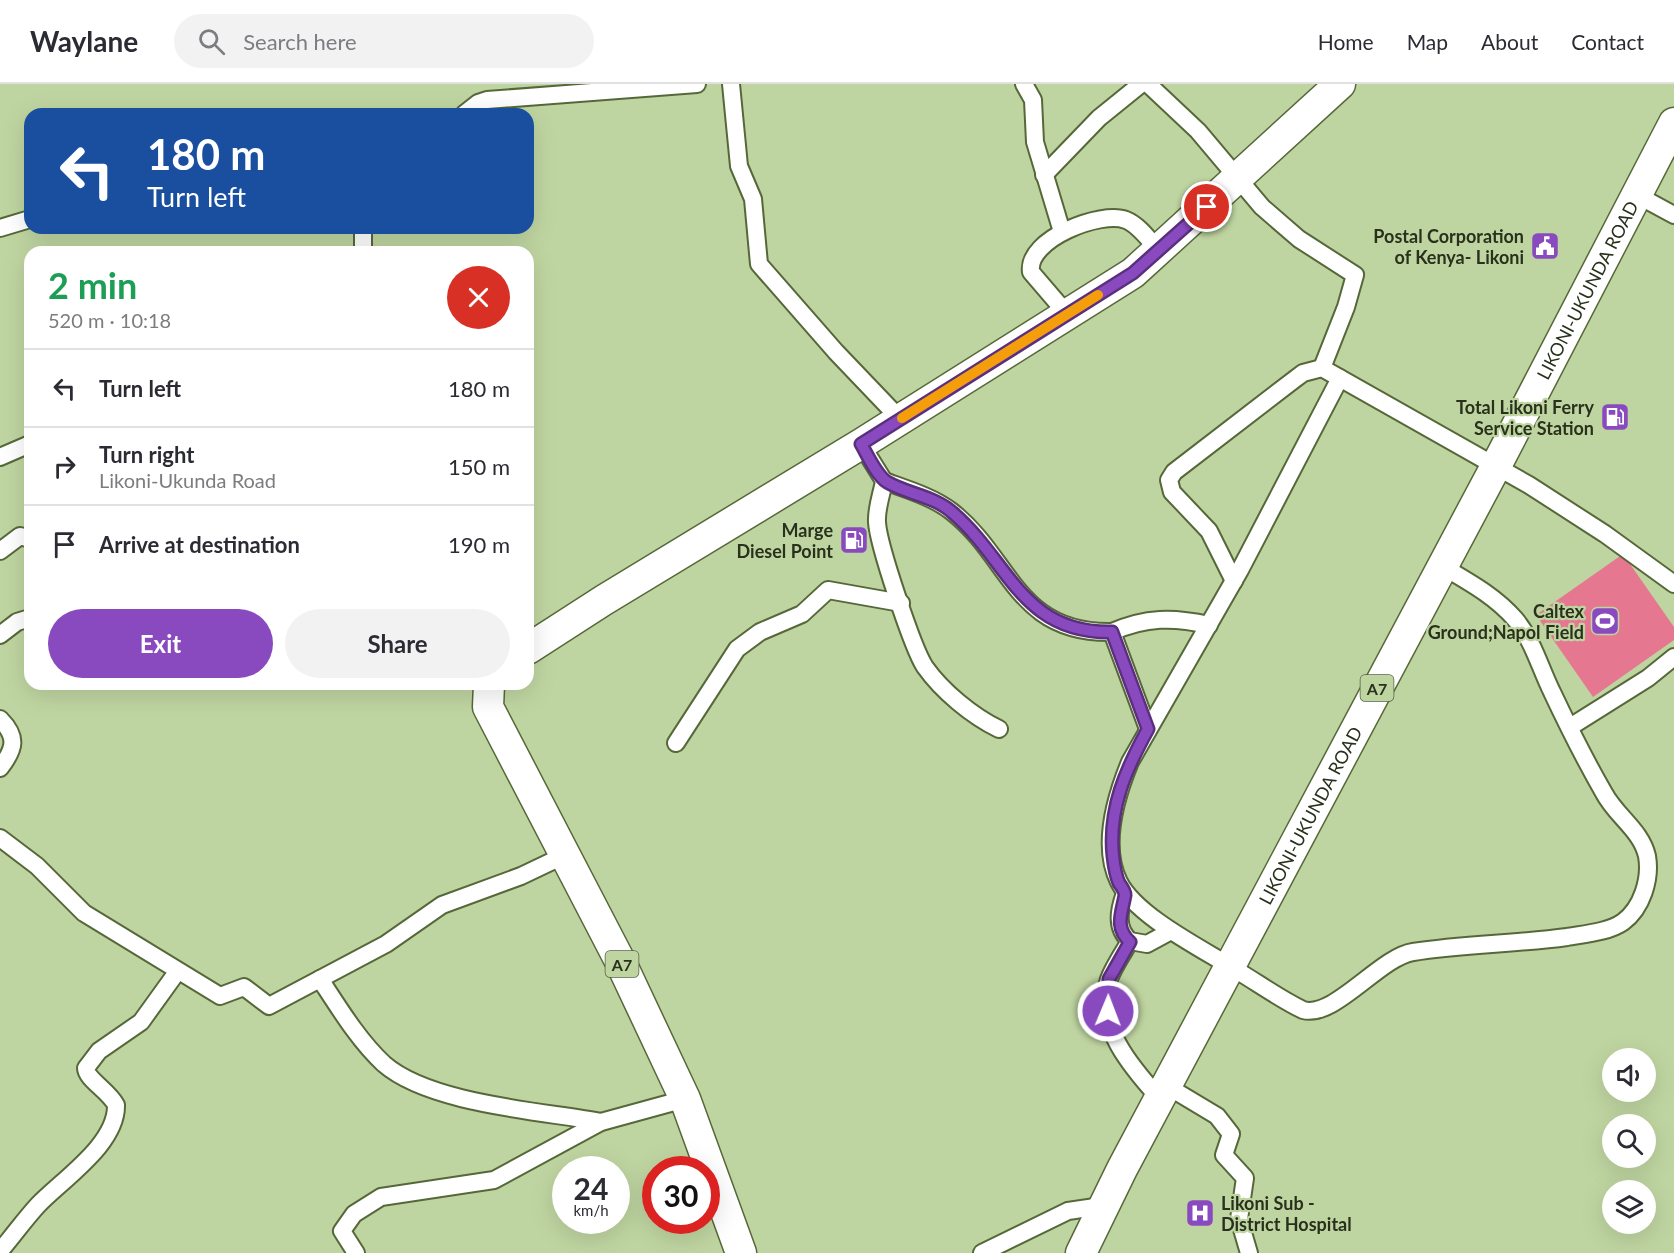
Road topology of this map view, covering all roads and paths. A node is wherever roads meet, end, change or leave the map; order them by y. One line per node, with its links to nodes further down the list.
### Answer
1 (697, 84): 7 (street)
2 (731, 84): 20 (street)
3 (1024, 84): 9 (street)
4 (1141, 84): 9 (street)
5 (1148, 84): 10 (street)
6 (1340, 84): 10 (highway)
7 (472, 108)
8 (1674, 123): 11 (highway, LIKONI-UKUNDA ROAD / A7)
9 (1044, 175): 15 (street)
10 (1239, 178): 16 (highway); 18 (street)
11 (1637, 195): 12 (street); 24 (highway, LIKONI-UKUNDA ROAD / A7)
12 (1674, 215)
13 (24, 221): 14 (street)
14 (0, 228)
15 (1062, 232): 16 (street); 17 (street)
16 (1159, 251): 17 (highway)
17 (1067, 314): 20 (highway)
18 (1322, 368): 19 (street); 29 (street)
19 (1340, 378): 24 (street); 29 (street)
20 (900, 419): 21 (highway)
21 (861, 444): 25 (street); 36 (highway)
22 (24, 446): 23 (street)
23 (0, 456)
24 (1496, 466): 28 (highway, LIKONI-UKUNDA ROAD / A7); 30 (street)
25 (884, 481): 31 (street); 34 (street)
26 (24, 537): 27 (street)
27 (0, 551)
28 (1443, 566): 40 (street); 50 (highway, LIKONI-UKUNDA ROAD / A7)
29 (1234, 581): 33 (street)
30 (1674, 584)
31 (901, 603): 41 (street); 43 (street)
32 (24, 620): 35 (street)
33 (1209, 625): 34 (street); 42 (street)
34 (1112, 632): 42 (street)
35 (0, 635)
36 (534, 645)
37 (1674, 657): 40 (street)
38 (484, 692): 46 (highway, A7)
39 (0, 719): 44 (street)
40 (1570, 728): 50 (street)
41 (999, 729)
42 (1148, 729): 47 (street)
43 (676, 744)
44 (0, 768)
45 (0, 838): 51 (street)
46 (563, 856): 52 (street); 54 (highway, A7)
47 (1125, 893): 48 (street); 49 (street)
48 (1171, 931): 49 (street); 50 (street)
49 (1130, 942): 53 (street)
50 (1229, 966): 53 (highway, LIKONI-UKUNDA ROAD / A7)
51 (177, 972): 52 (street); 57 (street)
52 (320, 979): 55 (street)
53 (1163, 1092): 56 (highway, LIKONI-UKUNDA ROAD / A7); 62 (street)
54 (685, 1099): 55 (street); 59 (highway, A7)
55 (601, 1122): 58 (street)
56 (1102, 1206): 60 (street); 61 (highway, LIKONI-UKUNDA ROAD / A7)
57 (0, 1251)
58 (356, 1253)
59 (741, 1253)
60 (982, 1253)
61 (1082, 1253)
62 (1249, 1253)

